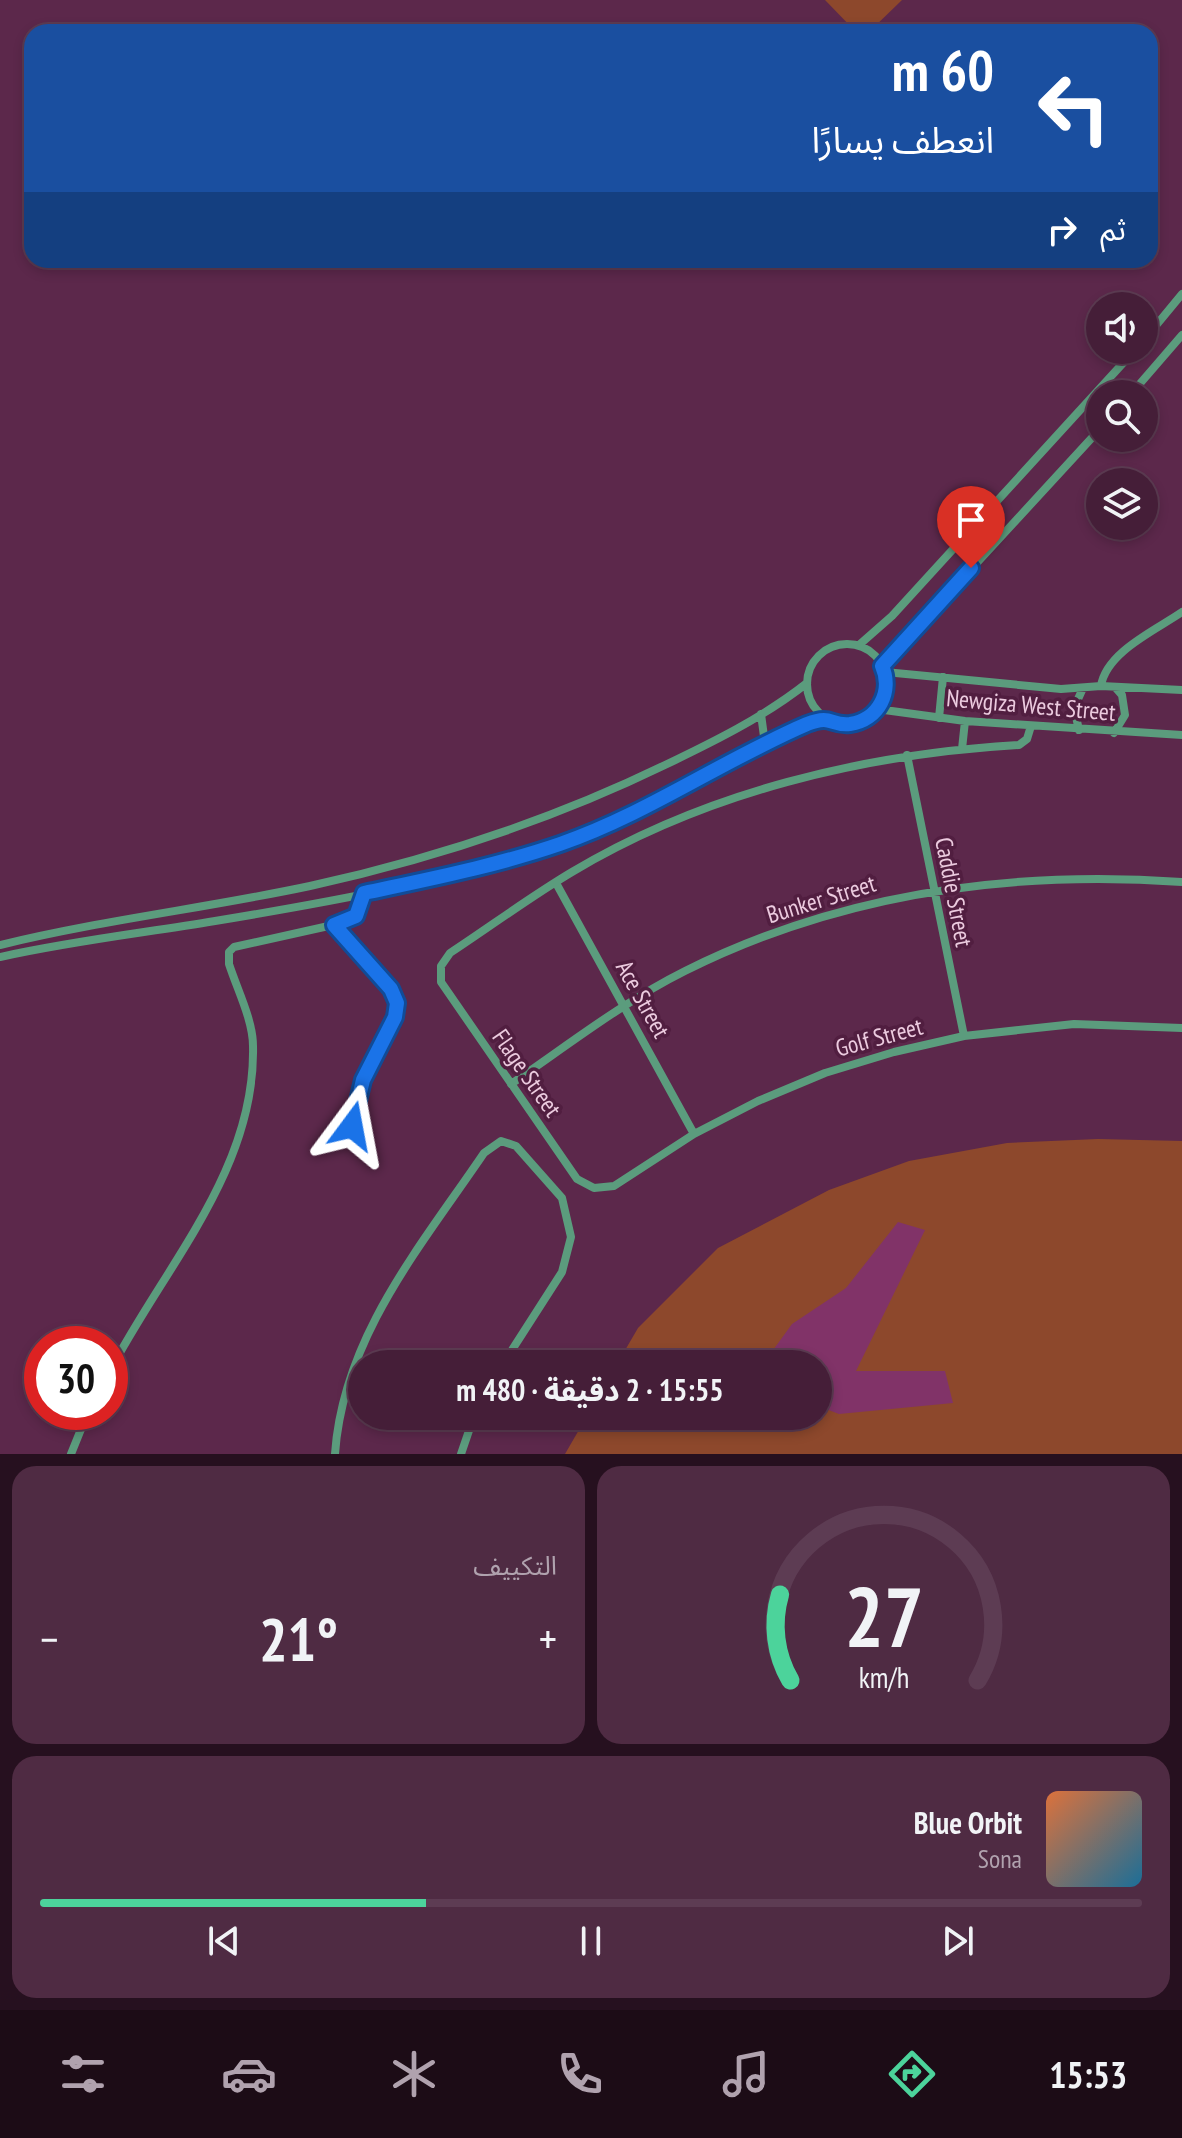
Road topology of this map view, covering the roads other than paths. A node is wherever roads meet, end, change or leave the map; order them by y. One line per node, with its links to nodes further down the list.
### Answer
1 (1182, 294): 2 (street)
2 (1158, 323)
3 (1182, 335): 5 (street)
4 (1122, 364): 8 (street)
5 (1143, 380)
6 (1086, 445): 9 (street)
7 (1182, 612): 12 (street)
8 (859, 645): 9 (street); 11 (street)
9 (884, 669): 10 (street, Newgiza West Street); 16 (street)
10 (943, 677): 14 (street, Newgiza West Street); 19 (street)
11 (807, 683): 17 (street); 18 (street)
12 (1101, 686): 13 (street, Newgiza West Street); 14 (street, Newgiza West Street)
13 (1115, 687): 15 (street, Newgiza West Street); 23 (street)
14 (1083, 688): 22 (street)
15 (1182, 690)
16 (877, 709): 18 (street); 19 (street, Newgiza West Street)
17 (761, 714): 25 (street); 33 (street)
18 (825, 717): 25 (street)
19 (939, 718): 20 (street, Newgiza West Street)
20 (965, 721): 21 (street, Newgiza West Street); 26 (street)
21 (1031, 726): 22 (street, Newgiza West Street); 26 (street)
22 (1079, 730): 23 (street, Newgiza West Street)
23 (1114, 733): 24 (street, Newgiza West Street)
24 (1182, 735)
25 (765, 744): 31 (street)
26 (962, 749): 27 (street)
27 (907, 755): 29 (street); 30 (street, Caddie Street)
28 (1182, 882): 30 (street, Bunker Street)
29 (556, 883): 35 (street, Ace Street); 38 (street, Flage Street)
30 (933, 891): 35 (street, Bunker Street); 37 (street, Caddie Street)
31 (364, 893): 32 (street); 34 (street)
32 (334, 925): 39 (street); 42 (street)
33 (0, 945)
34 (0, 957)
35 (624, 1006): 38 (street, Bunker Street); 40 (street, Ace Street)
36 (1182, 1028): 37 (street, Golf Street)
37 (964, 1036): 40 (street, Golf Street)
38 (511, 1084): 41 (street, Flage Street)
39 (352, 1126)
40 (694, 1134): 41 (street, Golf Street)
41 (614, 1186)
42 (128, 1341)
43 (362, 1350): 44 (street)
44 (512, 1350)
45 (348, 1386): 49 (street)
46 (81, 1430): 48 (street)
47 (469, 1430): 50 (street)
48 (71, 1454)
49 (335, 1454)
50 (461, 1454)

